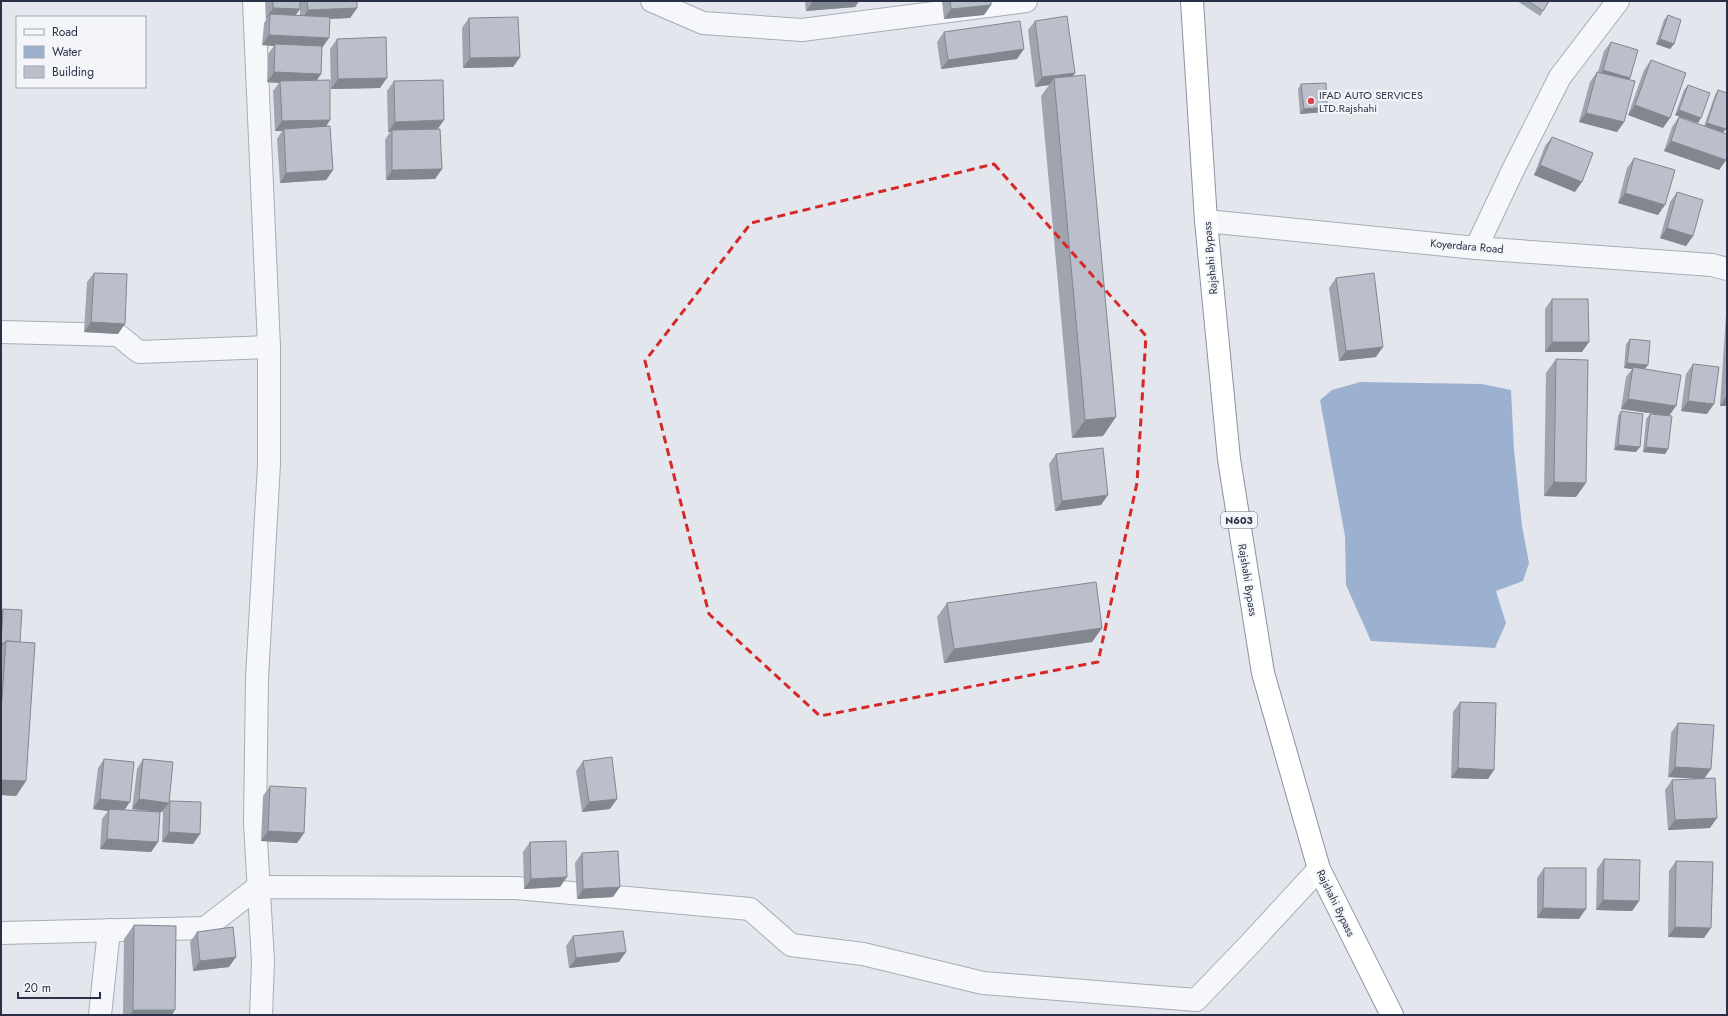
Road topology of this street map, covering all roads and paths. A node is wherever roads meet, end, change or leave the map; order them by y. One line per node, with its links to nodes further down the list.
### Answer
1 (254, 1): 10 (street)
2 (652, 1): 3 (street)
3 (1026, 1)
4 (1192, 1): 6 (highway, Rajshahi Bypass / N603)
5 (1618, 1): 7 (street)
6 (1206, 222): 7 (street, Koyerdara Road); 11 (highway, Rajshahi Bypass / N603)
7 (1476, 248): 8 (street, Koyerdara Road)
8 (1727, 269)
9 (1, 332): 10 (street)
10 (269, 347): 12 (street)
11 (1319, 869): 15 (street); 18 (highway, Rajshahi Bypass / N603)
12 (258, 887): 13 (street); 15 (street); 17 (street)
13 (109, 930): 14 (street); 16 (street)
14 (1, 933)
15 (1196, 1007)
16 (100, 1015)
17 (260, 1015)
18 (1392, 1015)

